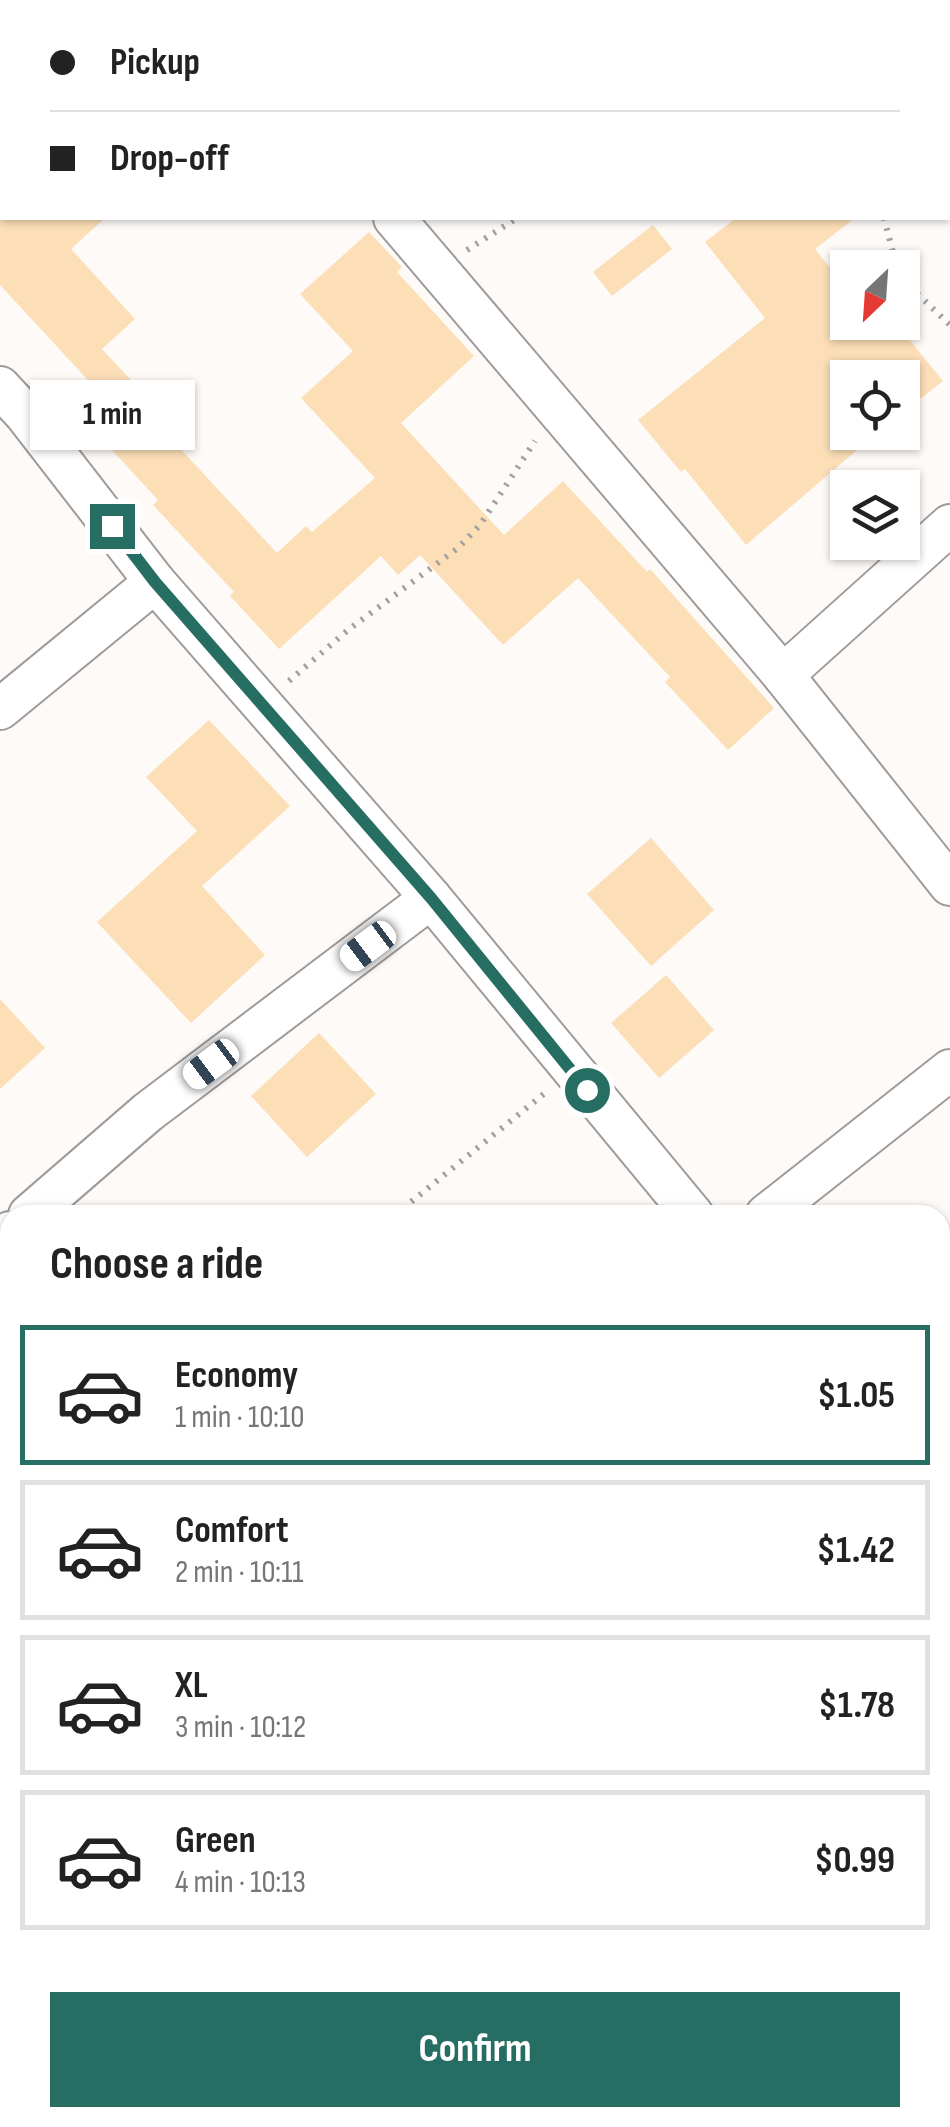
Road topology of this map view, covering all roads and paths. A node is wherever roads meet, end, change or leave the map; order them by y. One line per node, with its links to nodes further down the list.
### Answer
1 (396, 220): 5 (street)
2 (514, 220): 5 (path)
3 (885, 220): 4 (path)
4 (892, 250)
5 (436, 270): 9 (street)
6 (920, 296): 7 (path)
7 (950, 325)
8 (0, 388): 11 (street)
9 (556, 408): 12 (street); 13 (path)
10 (950, 524): 12 (street)
11 (155, 582): 13 (street); 14 (street)
12 (783, 676): 15 (street)
13 (262, 704): 16 (street)
14 (0, 709)
15 (950, 885)
16 (431, 898): 18 (street); 19 (street)
17 (950, 1070): 22 (street)
18 (572, 1071): 20 (path); 21 (street)
19 (41, 1205)
20 (407, 1205)
21 (686, 1205)
22 (779, 1205)

